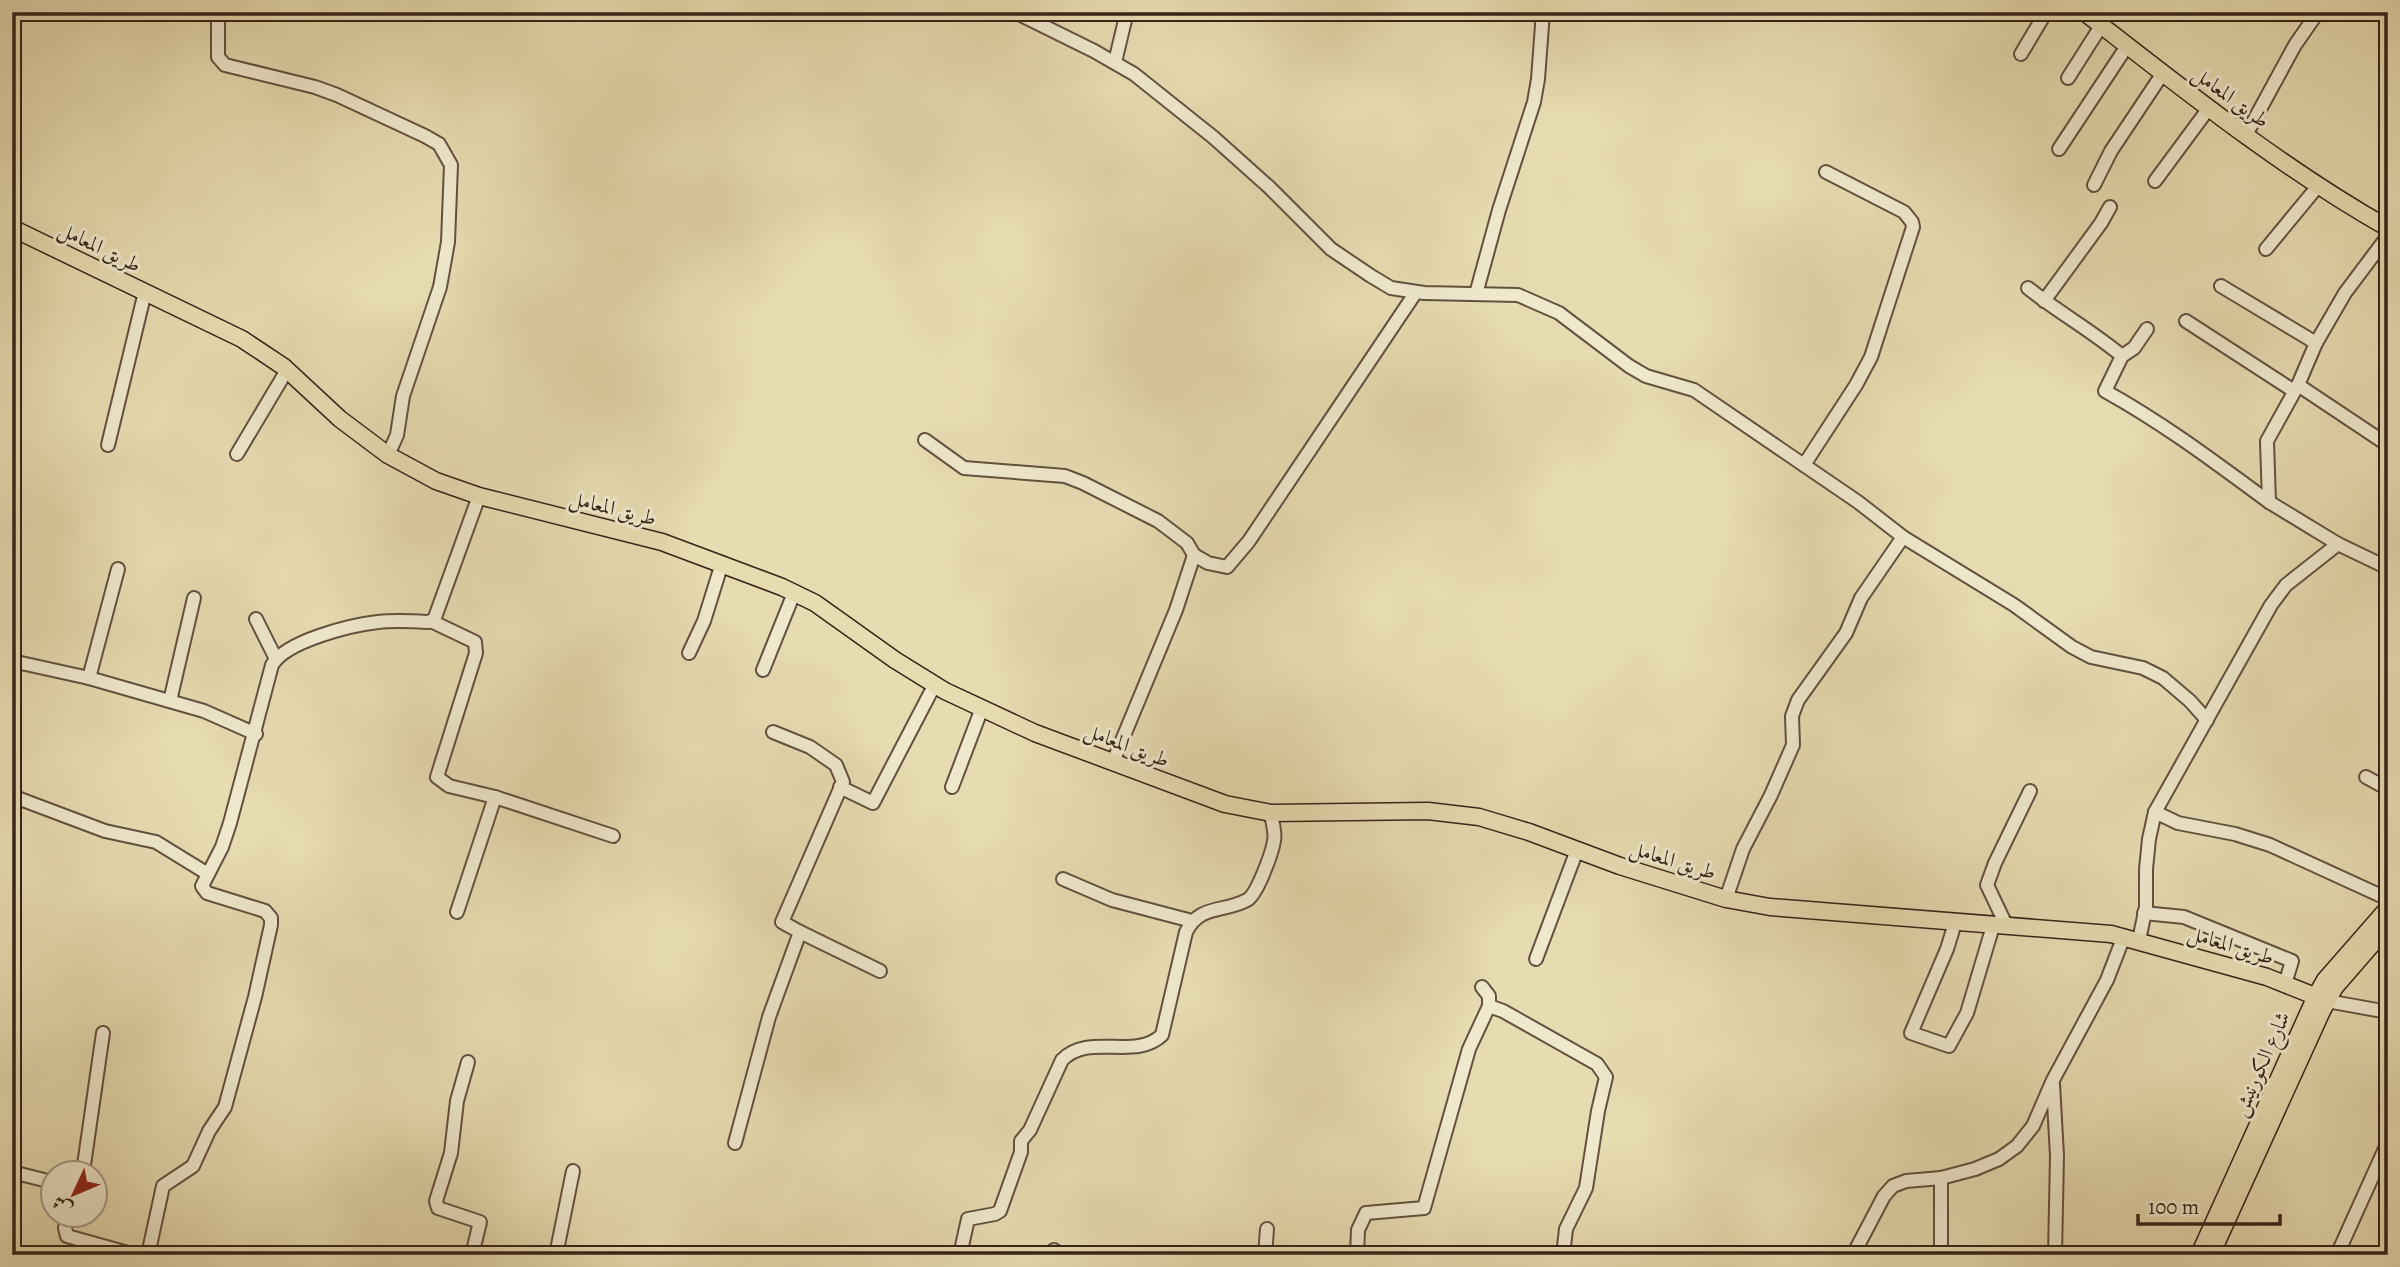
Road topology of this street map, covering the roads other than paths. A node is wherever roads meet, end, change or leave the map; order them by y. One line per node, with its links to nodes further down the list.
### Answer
1 (218, 12): 41 (street)
2 (1015, 12): 11 (street)
3 (1127, 12): 11 (street)
4 (1543, 12): 29 (street)
5 (2046, 12): 10 (street)
6 (2084, 12): 8 (main road, طريق المعامل)
7 (2318, 12): 15 (street)
8 (2101, 26): 9 (main road, طريق المعامل); 13 (street)
9 (2127, 46): 12 (main road, طريق المعامل); 16 (street)
10 (2021, 54)
11 (1115, 62): 28 (street)
12 (2163, 73): 14 (main road, طريق المعامل); 19 (street)
13 (2068, 78)
14 (2208, 108): 15 (main road, طريق المعامل); 18 (street)
15 (2246, 135): 20 (main road, طريق المعامل)
16 (2059, 149)
17 (1826, 172): 42 (street)
18 (2155, 181)
19 (2094, 185)
20 (2318, 186): 23 (main road, طريق المعامل); 24 (street)
21 (2110, 207): 30 (street)
22 (12, 228): 27 (main road, طريق المعامل)
23 (2387, 234): 33 (street)
24 (2266, 249)
25 (2221, 286): 33 (street)
26 (2028, 288): 30 (street)
27 (145, 292): 35 (main road, طريق المعامل); 38 (street)
28 (1416, 292): 29 (street); 47 (street)
29 (1476, 295): 42 (street)
30 (2044, 301): 34 (street)
31 (2186, 321): 36 (street)
32 (2147, 329): 34 (street)
33 (2316, 343): 36 (street)
34 (2122, 356): 44 (street)
35 (287, 370): 40 (street); 41 (main road, طريق المعامل)
36 (2296, 388): 39 (street); 44 (street)
37 (925, 440): 47 (street)
38 (108, 445)
39 (2388, 446)
40 (237, 454)
41 (388, 455): 43 (main road, طريق المعامل)
42 (1804, 465): 45 (street)
43 (479, 496): 48 (main road, طريق المعامل); 54 (street)
44 (2269, 502): 46 (street)
45 (1903, 537): 63 (street); 80 (street)
46 (2338, 544): 49 (street); 63 (street)
47 (1194, 555): 66 (street)
48 (722, 563): 51 (main road, طريق المعامل); 55 (street)
49 (2388, 568)
50 (118, 569): 59 (street)
51 (794, 593): 58 (street); 60 (main road, طريق المعامل)
52 (194, 598): 61 (street)
53 (256, 619): 56 (street)
54 (431, 621): 56 (street); 73 (street)
55 (688, 653)
56 (276, 659): 65 (street)
57 (12, 661): 59 (street)
58 (763, 670)
59 (89, 678): 61 (street)
60 (935, 684): 62 (main road, طريق المعامل); 68 (street)
61 (170, 701): 65 (street)
62 (982, 708): 66 (main road, طريق المعامل); 69 (street)
63 (2207, 720): 74 (street)
64 (773, 732): 68 (street)
65 (256, 734): 78 (street)
66 (1113, 762): 75 (main road, طريق المعامل)
67 (2367, 777): 70 (street)
68 (840, 787): 89 (street)
69 (952, 787)
70 (2388, 789)
71 (2030, 791): 87 (street)
72 (12, 796): 78 (street)
73 (495, 797): 76 (street); 83 (street)
74 (2155, 812): 81 (street); 84 (street)
75 (1271, 813): 77 (main road, طريق المعامل); 85 (street)
76 (613, 836)
77 (1577, 850): 80 (main road, طريق المعامل); 91 (street)
78 (208, 874): 111 (street)
79 (1063, 879): 85 (street)
80 (1726, 899): 86 (main road, طريق المعامل)
81 (2388, 899)
82 (2388, 908): 95 (main road, شارع الكورنيش)
83 (457, 912)
84 (2144, 913): 90 (street); 93 (street)
85 (1192, 921): 114 (street)
86 (1955, 923): 87 (main road, طريق المعامل); 87 (street)
87 (2000, 926): 90 (main road, طريق المعامل)
88 (2388, 926): 95 (main road, شارع الكورنيش)
89 (800, 932): 92 (street); 102 (street)
90 (2131, 938): 93 (main road, طريق المعامل); 100 (street)
91 (1536, 959)
92 (880, 971)
93 (2285, 984): 95 (main road, طريق المعامل)
94 (1482, 987): 96 (street)
95 (2321, 999): 97 (street); 121 (main road, شارع الكورنيش); 122 (main road, شارع الكورنيش)
96 (1489, 1006): 116 (street); 117 (street)
97 (2388, 1012)
98 (103, 1033): 103 (street)
99 (468, 1062): 112 (street)
100 (2053, 1080): 107 (street); 120 (street)
101 (2388, 1142): 123 (street)
102 (735, 1143)
103 (85, 1158)
104 (573, 1171): 113 (street)
105 (12, 1172): 106 (street)
106 (38, 1178)
107 (1941, 1178): 118 (street); 119 (street)
108 (65, 1228): 110 (street)
109 (1268, 1229): 115 (street)
110 (135, 1255)
111 (148, 1255)
112 (472, 1255)
113 (556, 1255)
114 (960, 1255)
115 (1265, 1255)
116 (1357, 1255)
117 (1563, 1255)
118 (1853, 1255)
119 (1941, 1255)
120 (2055, 1255)
121 (2199, 1255)
122 (2211, 1255)
123 (2337, 1255)

